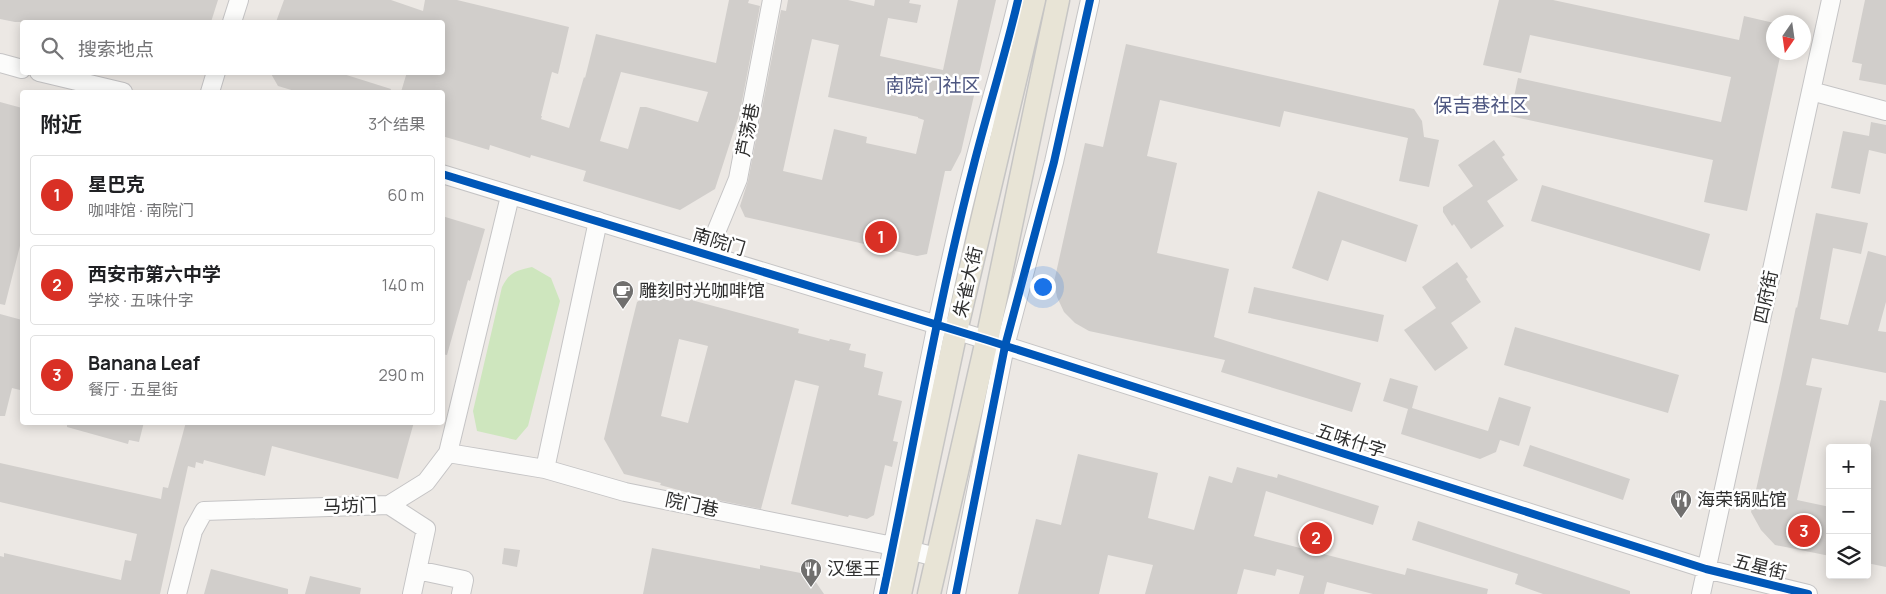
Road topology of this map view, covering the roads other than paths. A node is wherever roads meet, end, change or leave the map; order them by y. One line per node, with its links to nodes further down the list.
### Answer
1 (239, 0): 8 (street)
2 (772, 0): 20 (street, 芦荡巷)
3 (1018, 0): 21 (street)
4 (1034, 0): 21 (main road, 朱雀大街)
5 (1058, 0): 22 (main road, 朱雀大街)
6 (1090, 0): 22 (street)
7 (1831, 0): 15 (street, 四府街)
8 (233, 20)
9 (0, 63): 10 (street)
10 (20, 68)
11 (51, 75): 13 (street)
12 (215, 75): 14 (street)
13 (114, 90)
14 (211, 90)
15 (1811, 91): 16 (street); 28 (street, 四府街)
16 (1886, 111)
17 (445, 175): 18 (street, 南院门)
18 (510, 196): 19 (street, 南院门); 23 (street, 马坊门)
19 (598, 221): 20 (street, 南院门); 24 (street)
20 (707, 254): 21 (street, 南院门)
21 (946, 328): 22 (street, 南院门); 26 (main road, 朱雀大街)
22 (996, 343): 27 (main road, 朱雀大街); 28 (street, 五味什字); 36 (street)
23 (448, 453): 24 (street, 院门巷); 25 (street, 马坊门)
24 (546, 469): 26 (street, 院门巷)
25 (389, 505): 29 (street); 30 (street, 马坊门)
26 (901, 548): 27 (street, 院门巷); 33 (street); 34 (main road, 朱雀大街)
27 (936, 558): 35 (main road, 朱雀大街)
28 (1706, 569): 37 (street, 四府街); 38 (street, 五星街)
29 (417, 570): 31 (street); 32 (street)
30 (177, 594)
31 (412, 594)
32 (461, 594)
33 (883, 594)
34 (900, 594)
35 (929, 594)
36 (956, 594)
37 (1701, 594)
38 (1808, 594)

